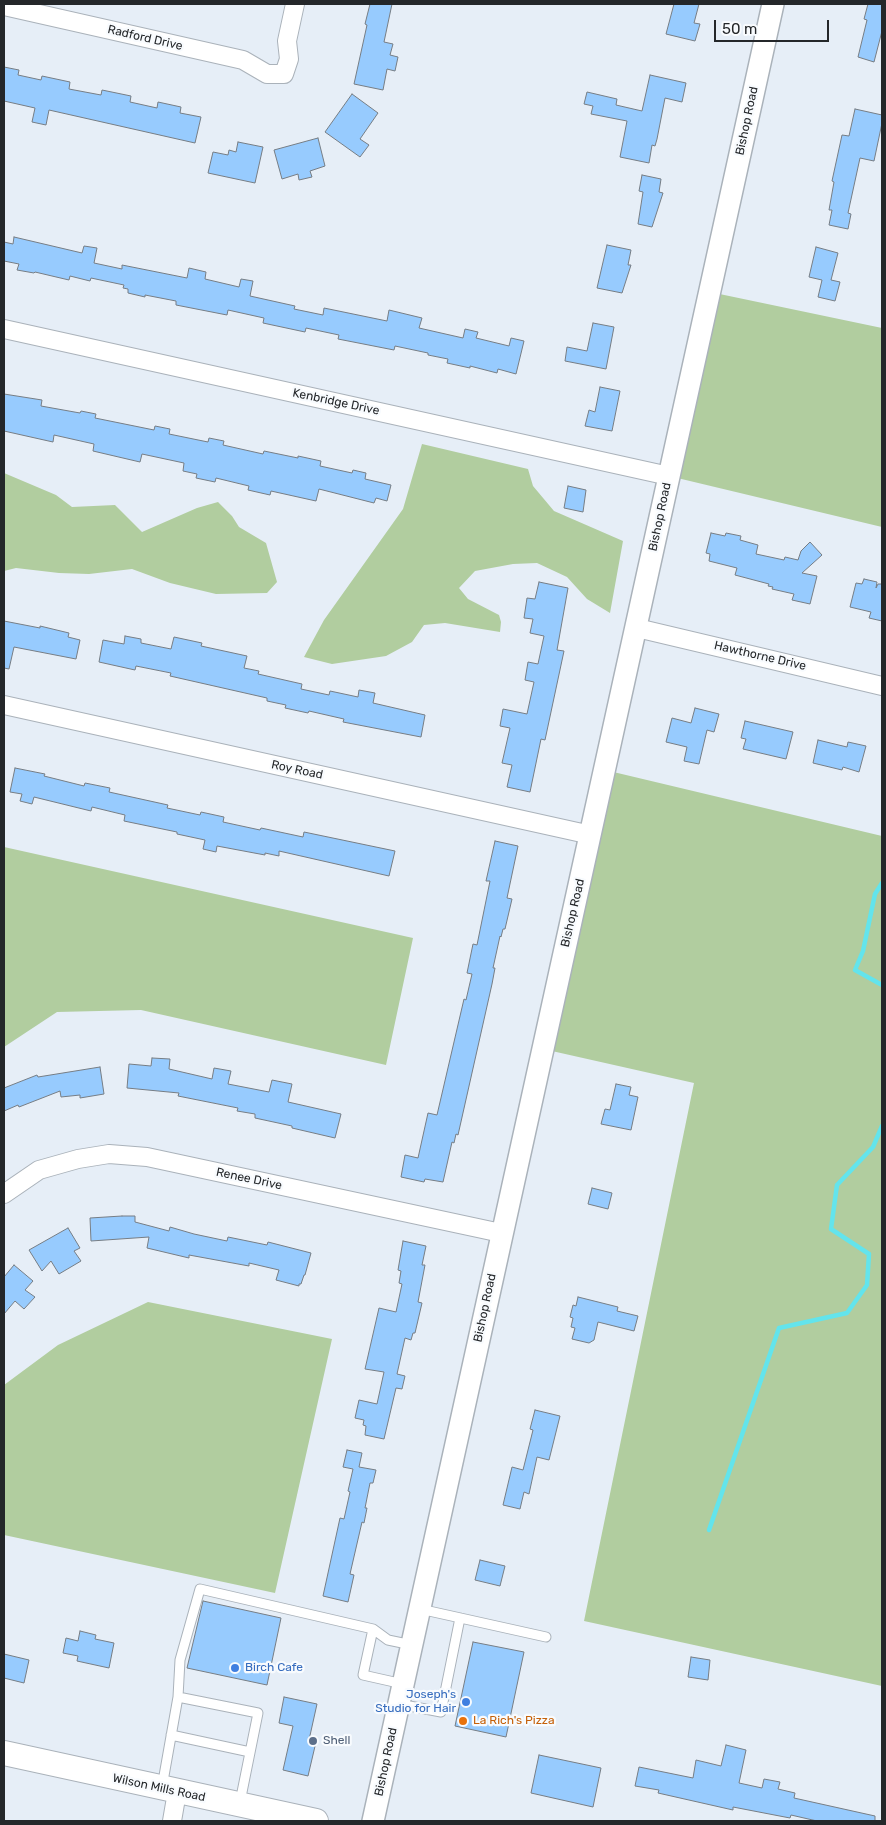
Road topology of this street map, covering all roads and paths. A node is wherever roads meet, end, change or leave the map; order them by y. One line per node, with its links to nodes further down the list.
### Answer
1 (295, 4): 3 (street, Radford Drive)
2 (773, 4): 5 (street, Bishop Road)
3 (4, 6)
4 (4, 329): 5 (street, Kenbridge Drive)
5 (669, 476): 6 (street, Bishop Road)
6 (637, 628): 7 (street, Hawthorne Drive); 9 (street, Bishop Road)
7 (882, 686)
8 (4, 705): 9 (street, Roy Road)
9 (591, 835): 11 (street, Bishop Road)
10 (4, 1194): 11 (street, Renee Drive)
11 (501, 1233): 12 (street, Bishop Road)
12 (420, 1609): 13 (lane); 16 (street, Bishop Road)
13 (460, 1618): 15 (lane); 17 (lane)
14 (373, 1629): 16 (lane); 17 (lane); 18 (lane)
15 (546, 1637)
16 (412, 1645): 17 (street, Bishop Road)
17 (401, 1694): 26 (street, Bishop Road)
18 (178, 1697): 19 (lane); 20 (lane)
19 (171, 1736): 20 (lane); 22 (lane)
20 (250, 1752): 23 (lane)
21 (4, 1753): 22 (main road, Wilson Mills Road)
22 (169, 1790): 23 (main road, Wilson Mills Road); 24 (street)
23 (240, 1805): 25 (main road, Wilson Mills Road)
24 (172, 1821)
25 (316, 1821)
26 (373, 1821)

